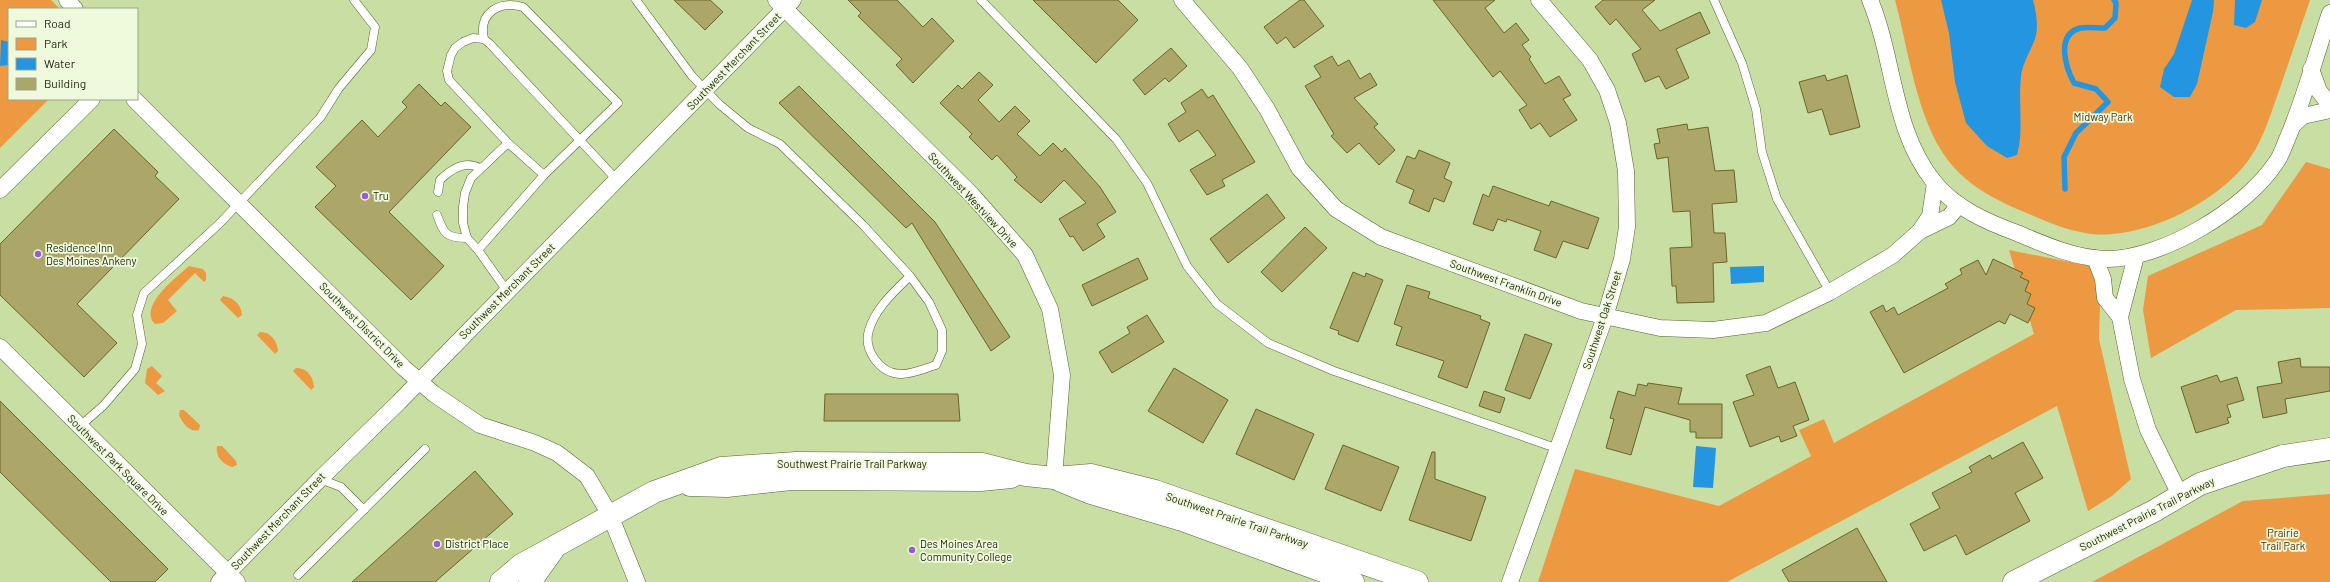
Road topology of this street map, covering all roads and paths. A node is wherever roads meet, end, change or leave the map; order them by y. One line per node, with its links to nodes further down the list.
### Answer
1 (67, 0): 10 (street)
2 (354, 0): 28 (lane)
3 (636, 0): 14 (lane)
4 (981, 0): 44 (lane)
5 (1182, 0): 39 (street, Southwest Franklin Drive)
6 (1539, 0): 39 (street, Southwest Oak Street)
7 (1714, 0): 38 (lane)
8 (1870, 0): 25 (street)
9 (784, 3): 14 (street, Southwest Merchant Street); 47 (street, Southwest Westview Drive)
10 (74, 8)
11 (2330, 13): 13 (street)
12 (484, 39): 20 (lane); 20 (lane); 21 (lane)
13 (2311, 69): 17 (street); 19 (street)
14 (706, 90): 24 (street, Southwest Merchant Street); 36 (lane)
15 (91, 100): 26 (street)
16 (135, 100): 28 (street, Southwest District Drive)
17 (2330, 105)
18 (2330, 110): 19 (street)
19 (2293, 125): 34 (street)
20 (581, 142): 23 (lane); 24 (lane)
21 (508, 143): 22 (lane); 23 (lane)
22 (480, 168): 27 (lane); 32 (lane)
23 (544, 175): 33 (lane)
24 (617, 180): 37 (street, Southwest Merchant Street)
25 (1935, 183): 29 (street); 31 (street, Southwest Franklin Drive)
26 (0, 190)
27 (438, 192)
28 (239, 202): 42 (street, Southwest District Drive); 43 (lane)
29 (1960, 205): 31 (street, Southwest Franklin Drive); 35 (street)
30 (437, 215): 32 (lane)
31 (1920, 231): 38 (street, Southwest Franklin Drive)
32 (467, 238): 33 (lane)
33 (478, 250): 37 (lane)
34 (2136, 256): 35 (street); 40 (street)
35 (2095, 258): 40 (street)
36 (910, 276): 36 (lane)
37 (507, 291): 42 (street, Southwest Merchant Street)
38 (1830, 292): 39 (street, Southwest Franklin Drive)
39 (1605, 317): 44 (street, Southwest Oak Street)
40 (2120, 317): 49 (street)
41 (0, 347): 43 (street, Southwest Park Square Drive)
42 (419, 381): 48 (street, Southwest Merchant Street); 51 (street, Southwest District Drive)
43 (80, 426): 54 (street, Southwest Park Square Drive)
44 (1556, 448): 60 (street, Southwest Oak Street)
45 (425, 449): 50 (lane)
46 (2330, 449): 49 (street, Southwest Prairie Trail Parkway)
47 (1054, 478): 51 (street, Southwest Prairie Trail Parkway); 58 (street, Southwest Prairie Trail Parkway); 59 (street, Southwest Prairie Trail Parkway)
48 (320, 479): 50 (lane); 54 (street, Southwest Merchant Street)
49 (2180, 495): 61 (street, Southwest Prairie Trail Parkway)
50 (364, 510): 53 (lane)
51 (610, 515): 52 (street, Southwest Prairie Trail Parkway); 57 (street, Southwest District Drive)
52 (555, 547): 55 (street, Southwest Prairie Trail Parkway); 56 (street, Southwest Prairie Trail Parkway)
53 (298, 575)
54 (228, 579)
55 (501, 582)
56 (530, 582)
57 (637, 582)
58 (1353, 582)
59 (1417, 582)
60 (1510, 582)
61 (2014, 582)

